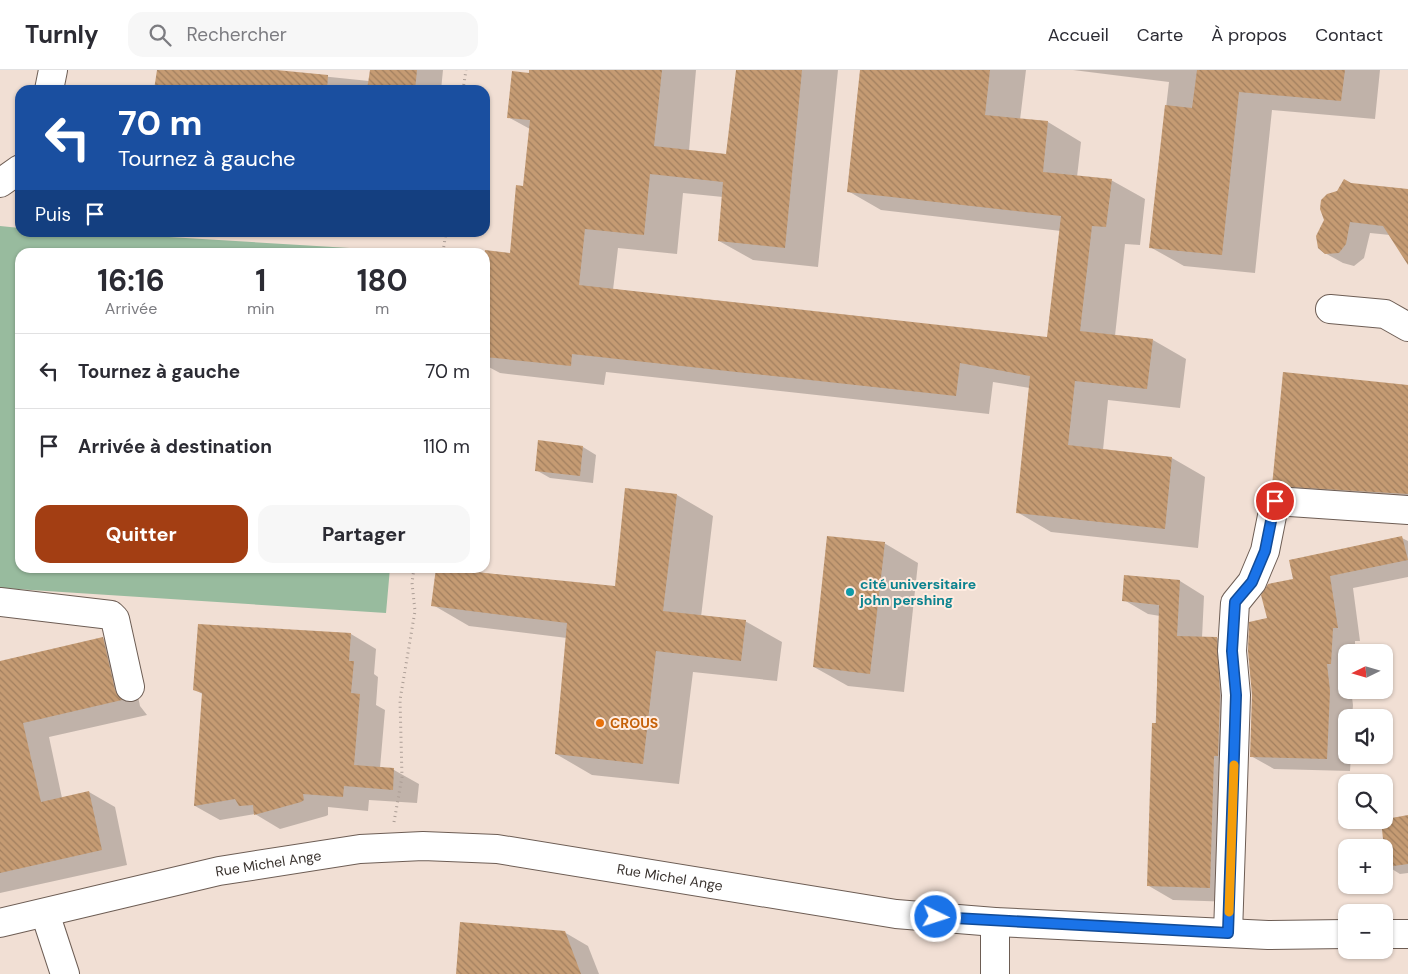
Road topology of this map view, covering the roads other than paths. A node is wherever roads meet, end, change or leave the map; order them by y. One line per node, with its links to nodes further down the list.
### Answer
1 (52, 70): 2 (street)
2 (50, 85)
3 (15, 173): 4 (street)
4 (0, 183)
5 (1330, 309): 6 (street)
6 (1408, 326)
7 (1408, 510): 13 (street)
8 (0, 602): 9 (street)
9 (130, 687)
10 (45, 913): 11 (street, Rue Michel Ange); 12 (street, Rue Michel Ange); 17 (street)
11 (995, 922): 13 (street, Rue Michel Ange); 18 (street)
12 (0, 924)
13 (1228, 933): 14 (street, Rue Michel Ange)
14 (1338, 934)
15 (1393, 934): 16 (street)
16 (1408, 934)
17 (65, 974)
18 (995, 974)

